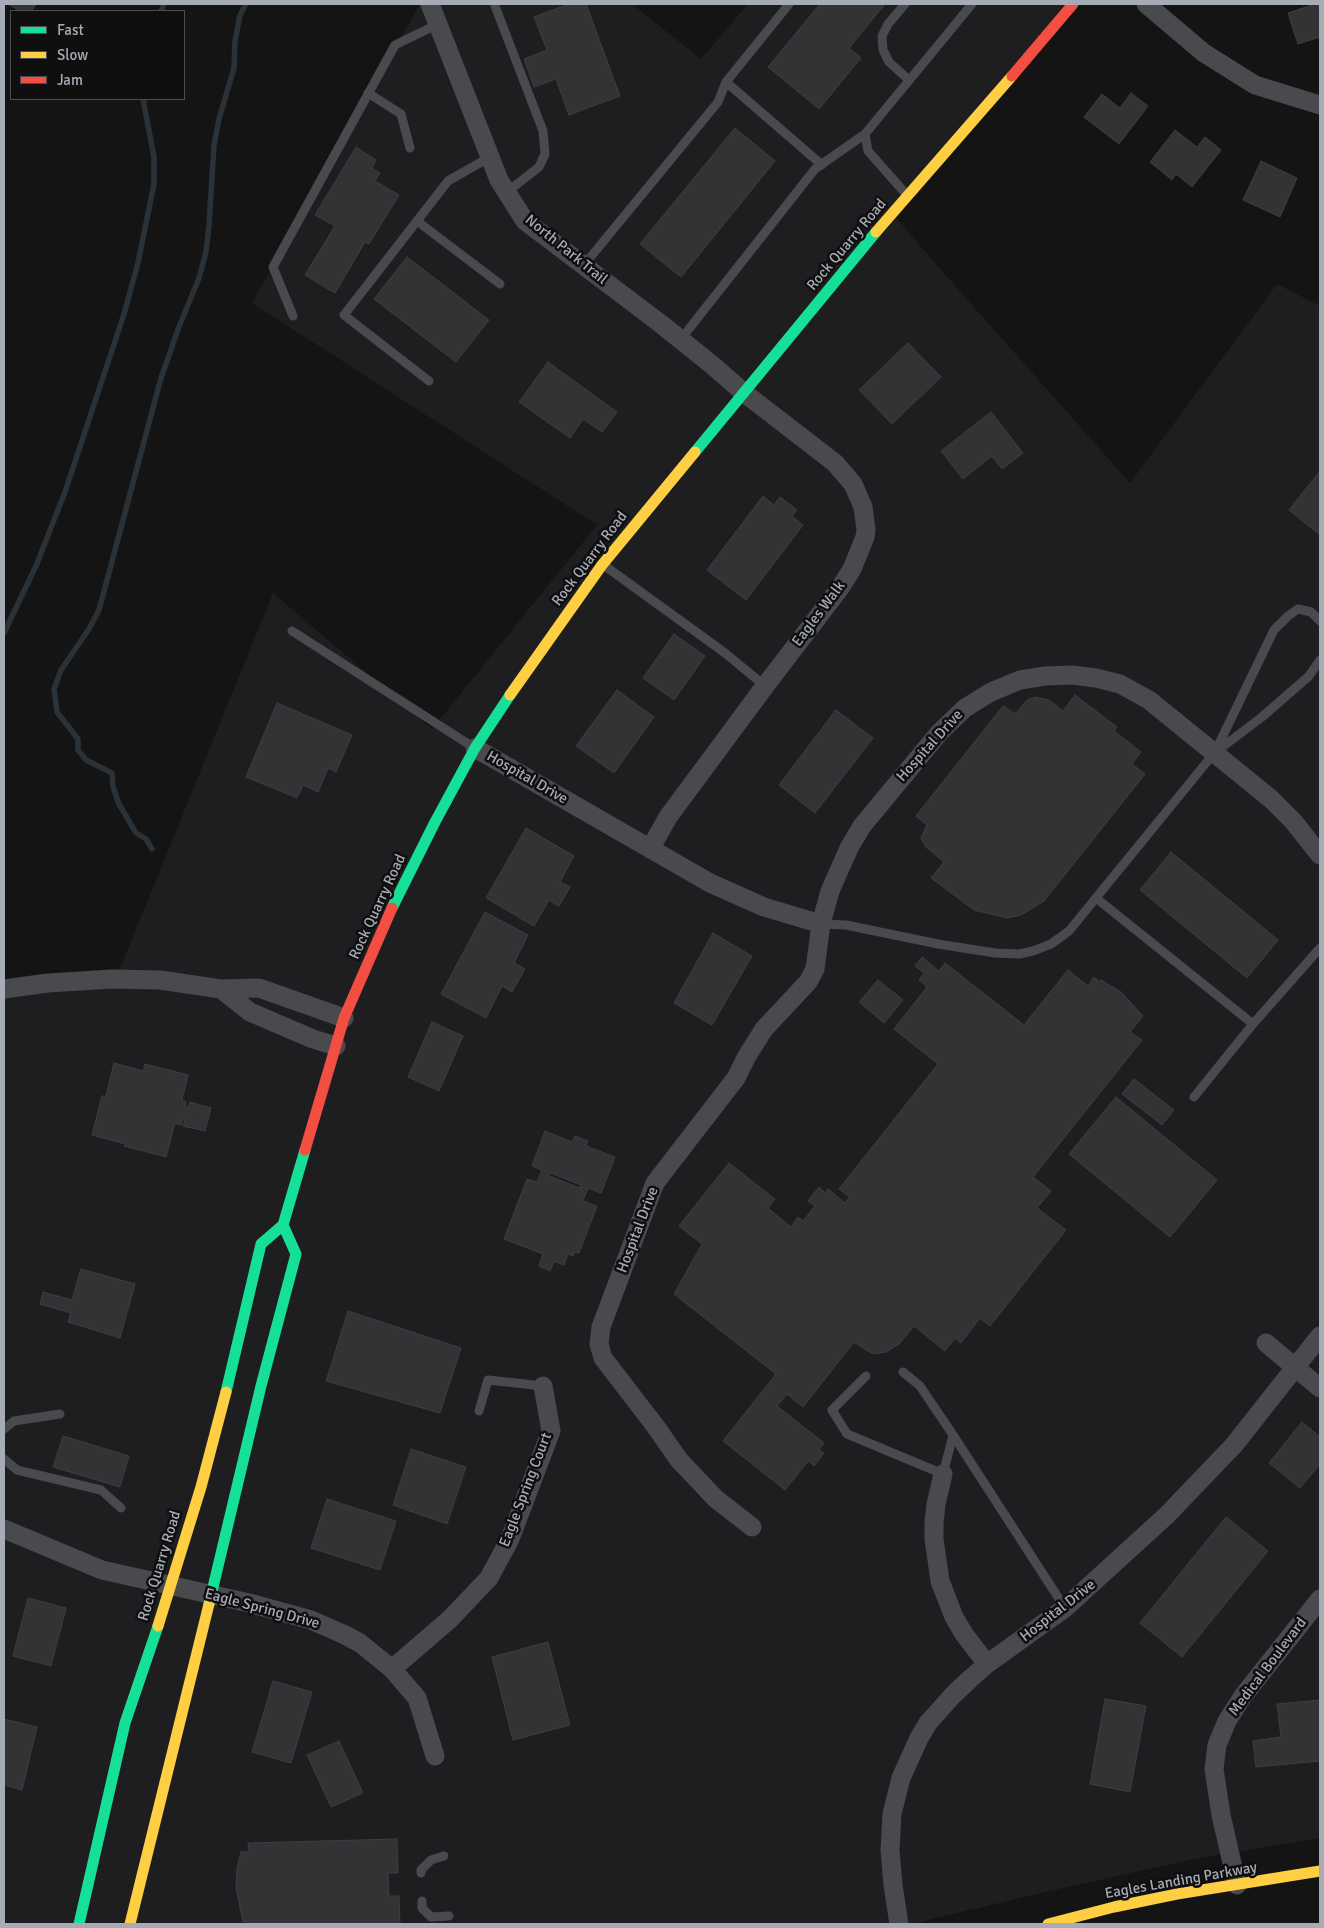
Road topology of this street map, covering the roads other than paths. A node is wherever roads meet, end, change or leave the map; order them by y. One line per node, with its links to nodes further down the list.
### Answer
1 (430, 4): 8 (street, North Park Trail)
2 (789, 4): 10 (lane)
3 (904, 4): 9 (lane)
4 (972, 4): 9 (lane)
5 (1073, 4): 18 (street, Rock Quarry Road)
6 (1146, 4): 12 (street)
7 (495, 6): 17 (lane)
8 (438, 24): 11 (lane); 15 (street, North Park Trail)
9 (909, 80): 13 (lane)
10 (726, 82): 16 (lane); 20 (lane)
11 (368, 93): 14 (lane); 22 (lane)
12 (1320, 105)
13 (865, 134): 16 (lane); 18 (lane)
14 (410, 148)
15 (490, 157): 17 (street, North Park Trail); 19 (lane)
16 (822, 165): 23 (lane)
17 (507, 192): 20 (street, North Park Trail)
18 (908, 196): 25 (street, Rock Quarry Road)
19 (417, 221): 21 (lane); 24 (lane)
20 (584, 265): 23 (street, North Park Trail)
21 (500, 284)
22 (293, 316)
23 (681, 339): 25 (street, North Park Trail)
24 (429, 381)
25 (743, 392): 26 (street, Rock Quarry Road); 30 (street, Eagles Walk)
26 (602, 565): 30 (lane); 31 (street, Rock Quarry Road)
27 (1320, 621): 32 (lane, Hospital Drive)
28 (292, 632): 31 (lane)
29 (1320, 660): 32 (lane, Hospital Drive)
30 (765, 686): 33 (street, Eagles Walk)
31 (475, 748): 33 (street, Hospital Drive); 40 (street, Rock Quarry Road)
32 (1215, 752): 34 (street, Hospital Drive); 35 (lane, Hospital Drive); 36 (street, Hospital Drive)
33 (650, 849): 36 (street, Hospital Drive)
34 (1320, 855)
35 (1096, 898): 36 (lane, Hospital Drive); 41 (lane)
36 (821, 924): 59 (street, Hospital Drive)
37 (1320, 948): 41 (lane)
38 (4, 989): 39 (street)
39 (221, 989): 40 (street); 42 (street)
40 (344, 1018): 42 (street, Rock Quarry Road)
41 (1253, 1024): 43 (lane)
42 (336, 1046): 44 (street, Rock Quarry Road)
43 (1194, 1097)
44 (283, 1224): 61 (street, Rock Quarry Road); 62 (street)
45 (1320, 1336): 47 (street, Hospital Drive)
46 (1266, 1343): 47 (street)
47 (1295, 1367): 51 (street); 64 (street, Hospital Drive)
48 (903, 1372): 55 (lane)
49 (866, 1376): 57 (lane)
50 (544, 1386): 52 (lane); 66 (street, Eagle Spring Court)
51 (1320, 1388)
52 (480, 1411)
53 (60, 1414): 54 (lane)
54 (4, 1429)
55 (953, 1435): 57 (lane); 64 (lane)
56 (4, 1458): 58 (lane)
57 (943, 1474): 65 (street)
58 (121, 1508)
59 (752, 1527)
60 (4, 1529): 61 (street, Eagle Spring Drive)
61 (170, 1586): 62 (street, Eagle Spring Drive); 75 (street, Rock Quarry Road)
62 (211, 1595): 66 (street, Eagle Spring Drive); 74 (street)
63 (1320, 1599): 71 (street, Medical Boulevard)
64 (1065, 1608): 65 (street, Hospital Drive)
65 (987, 1664): 76 (street, Hospital Drive)
66 (392, 1669): 67 (street, Eagle Spring Drive)
67 (435, 1756)
68 (444, 1856): 70 (lane)
69 (1320, 1871): 71 (street, Eagles Landing Parkway)
70 (421, 1873)
71 (1237, 1885): 77 (street, Eagles Landing Parkway)
72 (422, 1901): 73 (lane)
73 (449, 1916)
74 (133, 1921)
75 (79, 1924)
76 (900, 1924)
77 (1048, 1924)

